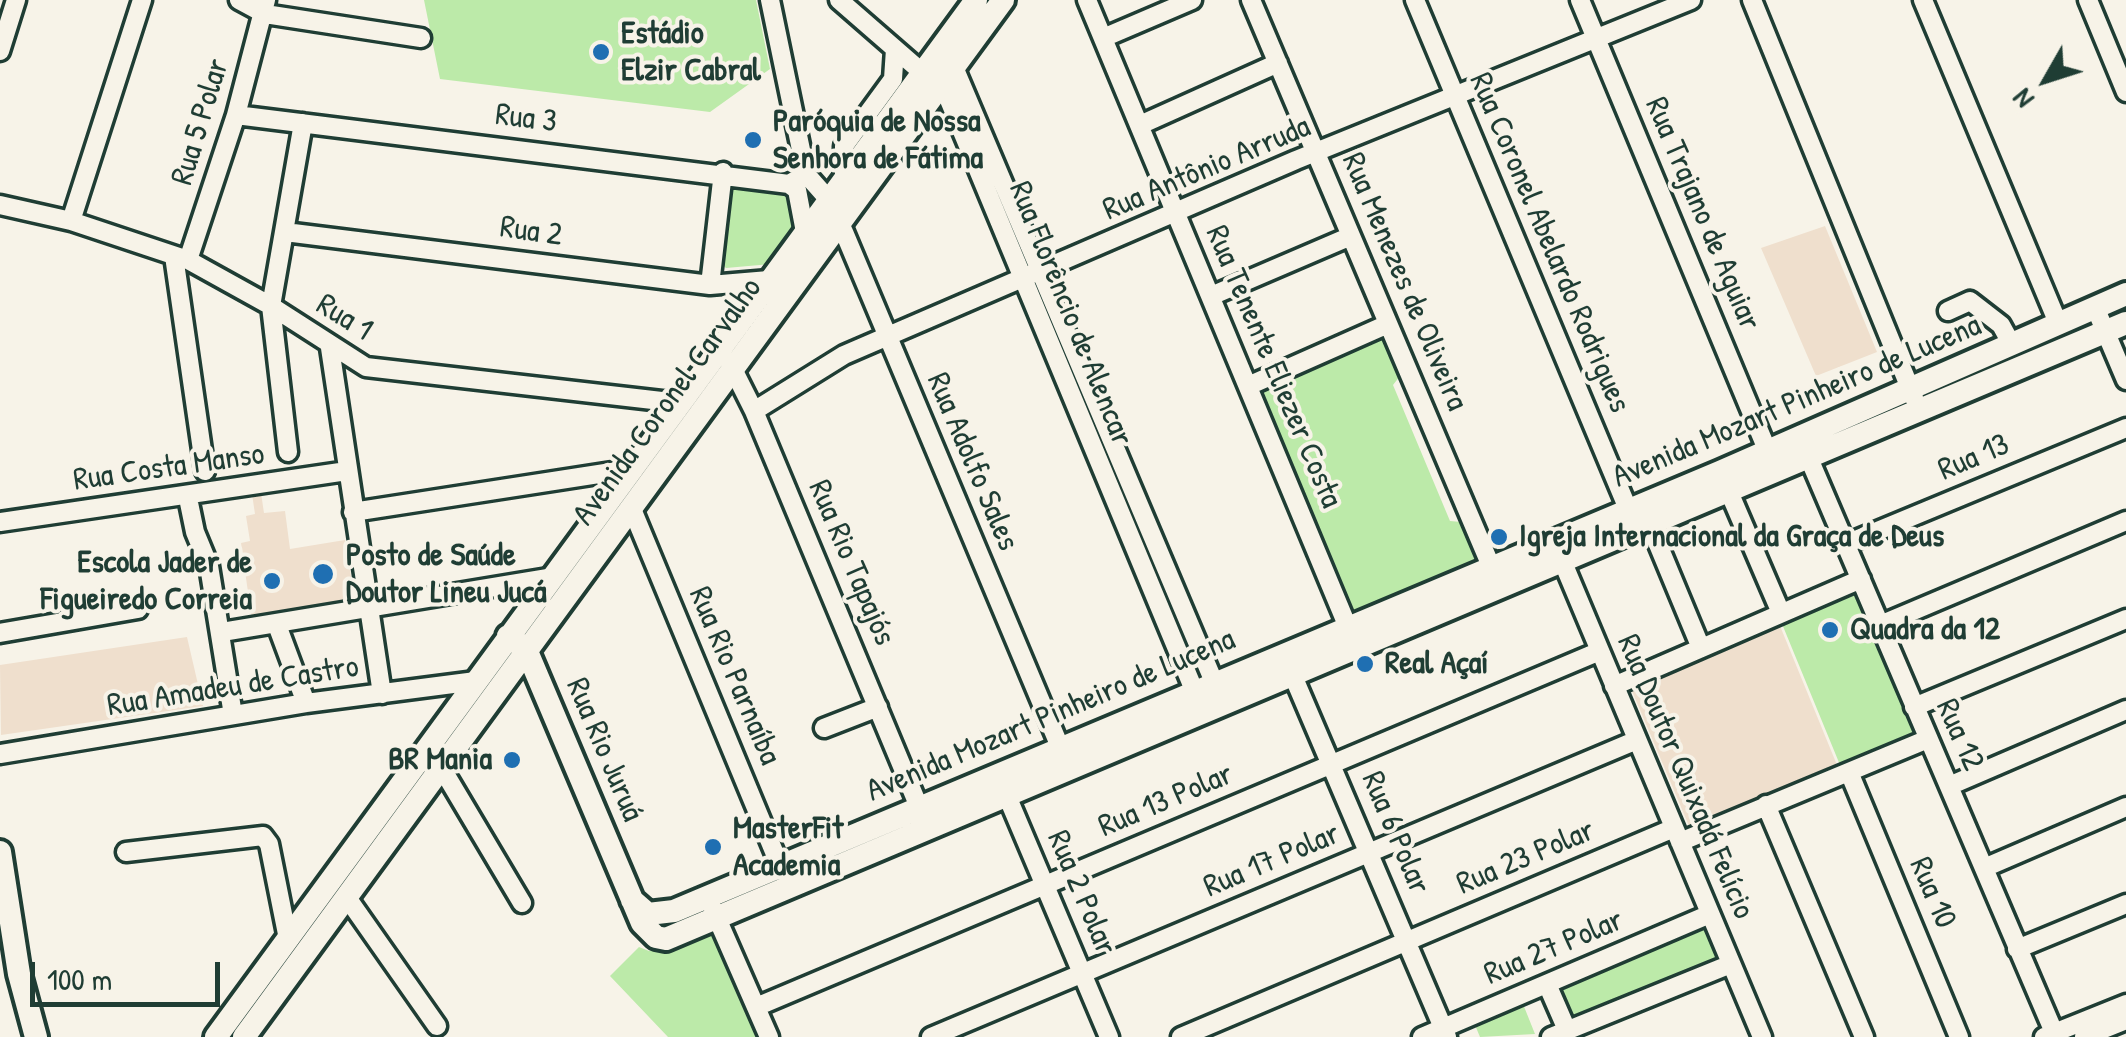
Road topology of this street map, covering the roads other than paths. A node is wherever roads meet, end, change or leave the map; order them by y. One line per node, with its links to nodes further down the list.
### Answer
1 (16, 0): 22 (street)
2 (142, 0): 37 (street)
3 (239, 0): 17 (street)
4 (770, 0): 32 (street)
5 (838, 0): 21 (street, Rua Florêncio de Alencar)
6 (976, 0): 24 (main road, Avenida Coronel Carvalho)
7 (1004, 0): 24 (main road, Avenida Coronel Carvalho)
8 (1087, 0): 19 (street, Rua Tenente Eliezer Costa)
9 (1192, 0): 19 (street)
10 (1251, 0): 23 (street, Rua Menezes de Oliveira)
11 (1415, 0): 26 (street, Rua Coronel Abelardo Rodrigues)
12 (1580, 0): 20 (street, Rua Trajano de Aguiar)
13 (1691, 0): 20 (street, Rua Antônio Arruda)
14 (1752, 0): 59 (street)
15 (1923, 0): 50 (street)
16 (2088, 0): 25 (street)
17 (266, 7): 18 (street); 27 (street, Rua 5 Polar)
18 (421, 38)
19 (1102, 38): 29 (street, Rua Tenente Eliezer Costa)
20 (1597, 40): 26 (street, Rua Antônio Arruda); 64 (street, Rua Trajano de Aguiar)
21 (895, 49): 24 (street, Rua Florêncio de Alencar); 33 (street, Avenida Coronel Carvalho)
22 (0, 52)
23 (1278, 63): 29 (street); 30 (street, Rua Menezes de Oliveira)
24 (940, 75): 33 (main road, Avenida Coronel Carvalho); 35 (main road, Avenida Coronel Carvalho); 42 (street, Rua Florêncio de Alencar)
25 (2126, 92)
26 (1456, 97): 30 (street, Rua Antônio Arruda); 72 (street, Rua Coronel Abelardo Rodrigues)
27 (236, 115): 28 (street, Rua 3); 41 (street, Rua 5 Polar)
28 (303, 123): 31 (street, Rua 3); 38 (street)
29 (1140, 125): 36 (street, Rua Tenente Eliezer Costa)
30 (1318, 155): 36 (street, Rua Antônio Arruda); 40 (street, Rua Menezes de Oliveira)
31 (723, 172): 32 (street, Rua 3); 44 (street)
32 (797, 179): 35 (street, Rua Adolfo Sales); 39 (street)
33 (844, 180): 35 (main road, Avenida Coronel Carvalho)
34 (0, 205): 37 (street, Rua 1)
35 (834, 211): 39 (main road, Avenida Coronel Carvalho); 53 (street, Rua Adolfo Sales); 56 (main road, Avenida Coronel Carvalho)
36 (1176, 214): 42 (street, Rua Antônio Arruda); 46 (street, Rua Tenente Eliezer Costa)
37 (71, 221): 41 (street, Rua 1)
38 (285, 232): 44 (street, Rua 2); 47 (street)
39 (805, 232): 43 (main road, Avenida Coronel Carvalho)
40 (1351, 236): 46 (street); 51 (street, Rua Menezes de Oliveira)
41 (181, 258): 47 (street, Rua 1); 67 (street)
42 (1031, 275): 53 (street, Rua Antônio Arruda); 97 (street, Rua Florêncio de Alencar)
43 (769, 280): 44 (street, Rua 2); 56 (main road, Avenida Coronel Carvalho)
44 (710, 285)
45 (2126, 294): 48 (main road, Avenida Mozart Pinheiro de Lucena)
46 (1211, 296): 58 (street, Rua Tenente Eliezer Costa)
47 (271, 306): 55 (street, Rua 1); 63 (street)
48 (2096, 307): 50 (main road, Avenida Mozart Pinheiro de Lucena); 52 (street)
49 (1948, 310): 54 (street)
50 (2058, 323): 54 (main road, Avenida Mozart Pinheiro de Lucena)
51 (1388, 324): 58 (street); 79 (street, Rua Menezes de Oliveira)
52 (2116, 327): 57 (street); 59 (main road, Avenida Mozart Pinheiro de Lucena)
53 (887, 338): 61 (street, Rua Antônio Arruda); 108 (street, Rua Adolfo Sales)
54 (2012, 345): 59 (main road, Avenida Mozart Pinheiro de Lucena)
55 (330, 348): 60 (street, Rua 1); 68 (street)
56 (726, 356): 60 (main road, Avenida Coronel Carvalho); 61 (street, Rua Rio Tapajós); 71 (main road, Avenida Coronel Carvalho)
57 (2126, 380)
58 (1248, 386): 90 (street, Rua Tenente Eliezer Costa)
59 (1915, 400): 64 (main road, Avenida Mozart Pinheiro de Lucena); 65 (main road, Avenida Mozart Pinheiro de Lucena)
60 (679, 403): 66 (main road, Avenida Coronel Carvalho)
61 (754, 410): 101 (street, Rua Rio Tapajós)
62 (2126, 428): 77 (street, Rua 13)
63 (288, 452)
64 (1768, 452): 69 (main road, Avenida Mozart Pinheiro de Lucena)
65 (1808, 456): 69 (main road, Avenida Mozart Pinheiro de Lucena); 77 (street, Rua 12)
66 (631, 469): 73 (street); 80 (main road, Avenida Coronel Carvalho)
67 (205, 470)
68 (347, 472): 70 (street, Rua Costa Manso); 73 (street)
69 (1725, 482): 72 (main road, Avenida Mozart Pinheiro de Lucena); 76 (main road, Avenida Mozart Pinheiro de Lucena); 84 (street)
70 (188, 498): 75 (street, Rua Costa Manso); 88 (street)
71 (632, 509): 91 (main road, Avenida Coronel Carvalho); 123 (street, Rua Rio Parnaíba)
72 (1628, 509): 78 (main road, Avenida Mozart Pinheiro de Lucena)
73 (353, 512): 82 (street)
74 (2126, 520): 87 (street)
75 (0, 522)
76 (1650, 525): 78 (main road, Avenida Mozart Pinheiro de Lucena); 92 (street)
77 (1846, 544): 81 (street, Rua 12)
78 (1558, 551): 79 (main road, Avenida Mozart Pinheiro de Lucena); 93 (street, Rua Doutor Quixadá Felício)
79 (1496, 576): 90 (main road, Avenida Mozart Pinheiro de Lucena)
80 (548, 578): 82 (street); 91 (main road, Avenida Coronel Carvalho)
81 (1861, 579): 84 (street); 87 (street, Rua 12)
82 (368, 606): 86 (street); 99 (street)
83 (138, 609): 89 (street)
84 (1781, 613): 92 (street)
85 (2126, 620): 102 (street)
86 (278, 625): 88 (street); 100 (street)
87 (1880, 625): 102 (street, Rua 12)
88 (222, 632): 104 (street)
89 (0, 633)
90 (1352, 637): 94 (main road, Avenida Mozart Pinheiro de Lucena); 95 (main road, Avenida Mozart Pinheiro de Lucena)
91 (517, 642): 96 (main road, Avenida Coronel Carvalho); 110 (main road, Avenida Coronel Carvalho); 126 (main road, Rua Rio Juruá)
92 (1701, 648): 98 (street)
93 (1600, 651): 98 (street, Rua Doutor Quixadá Felício); 111 (street, Rua 13 Polar)
94 (1284, 654): 95 (street, Rua 6 Polar); 97 (main road, Avenida Mozart Pinheiro de Lucena)
95 (1294, 676): 111 (street, Rua 6 Polar); 115 (main road, Avenida Mozart Pinheiro de Lucena)
96 (476, 681): 99 (street, Rua Amadeu de Castro); 110 (main road, Avenida Coronel Carvalho)
97 (1204, 686): 108 (main road, Avenida Mozart Pinheiro de Lucena)
98 (1614, 686): 107 (street, Rua Doutor Quixadá Felício)
99 (382, 694): 100 (street, Rua Amadeu de Castro)
100 (306, 704): 104 (street, Rua Amadeu de Castro)
101 (878, 707): 105 (street); 117 (street, Rua Rio Tapajós)
102 (1914, 708): 106 (street, Rua 12)
103 (2126, 710): 114 (street)
104 (233, 715): 109 (street, Rua Amadeu de Castro)
105 (824, 728)
106 (1928, 738): 112 (street, Rua 23 Polar); 114 (street, Rua 12)
107 (1637, 740): 119 (street, Rua Doutor Quixadá Felício); 122 (street, Rua 17 Polar)
108 (1060, 747): 113 (main road, Avenida Mozart Pinheiro de Lucena)
109 (0, 754)
110 (433, 757): 127 (main road, Avenida Coronel Carvalho); 128 (street); 132 (main road, Avenida Coronel Carvalho)
111 (1333, 764): 122 (street, Rua 6 Polar); 125 (street, Rua 13 Polar)
112 (1848, 772): 116 (street, Rua 23 Polar); 155 (street, Rua 10)
113 (998, 773): 115 (street, Rua 2 Polar); 117 (main road, Avenida Mozart Pinheiro de Lucena)
114 (1949, 786): 124 (street, Rua 12)
115 (1007, 796): 125 (street, Rua 2 Polar); 130 (main road, Avenida Mozart Pinheiro de Lucena)
116 (1766, 805): 119 (street, Rua 23 Polar); 154 (street)
117 (919, 806): 123 (main road, Avenida Mozart Pinheiro de Lucena)
118 (2126, 808): 124 (street)
119 (1677, 835): 131 (street, Rua Doutor Quixadá Felício); 133 (street, Rua 23 Polar)
120 (0, 852): 145 (main road)
121 (126, 852): 132 (street)
122 (1370, 852): 133 (street, Rua 6 Polar); 136 (street, Rua 17 Polar)
123 (780, 866): 130 (main road, Avenida Mozart Pinheiro de Lucena)
124 (1984, 868): 134 (street, Rua 12)
125 (1046, 884): 136 (street, Rua 2 Polar); 139 (street, Rua 13 Polar)
126 (631, 898): 130 (main road, Avenida Mozart Pinheiro de Lucena)
127 (348, 899): 141 (street); 147 (main road, Avenida Coronel Carvalho)
128 (522, 903)
129 (2126, 904): 134 (street)
130 (712, 908): 139 (street)
131 (1710, 914): 135 (street, Rua Doutor Quixadá Felício); 137 (street, Rua 27 Polar)
132 (288, 939): 146 (main road, Avenida Coronel Carvalho)
133 (1407, 940): 142 (street, Rua 6 Polar); 151 (street, Rua 23 Polar)
134 (2017, 949): 144 (street, Rua 12)
135 (1731, 964): 143 (street); 153 (street, Rua Doutor Quixadá Felício)
136 (1082, 972): 149 (street, Rua 17 Polar); 150 (street, Rua 2 Polar)
137 (1547, 984): 142 (street, Rua 27 Polar); 143 (street)
138 (2126, 1004): 144 (street)
139 (756, 1007): 148 (street)
140 (2126, 1020): 156 (street)
141 (437, 1026)
142 (1445, 1033): 152 (street, Rua 27 Polar)
143 (1559, 1034)
144 (2051, 1036)
145 (36, 1037)
146 (216, 1037)
147 (244, 1037)
148 (769, 1037)
149 (931, 1037)
150 (1109, 1037)
151 (1180, 1037)
152 (1422, 1037)
153 (1762, 1037)
154 (1864, 1037)
155 (1959, 1037)
156 (2084, 1037)

